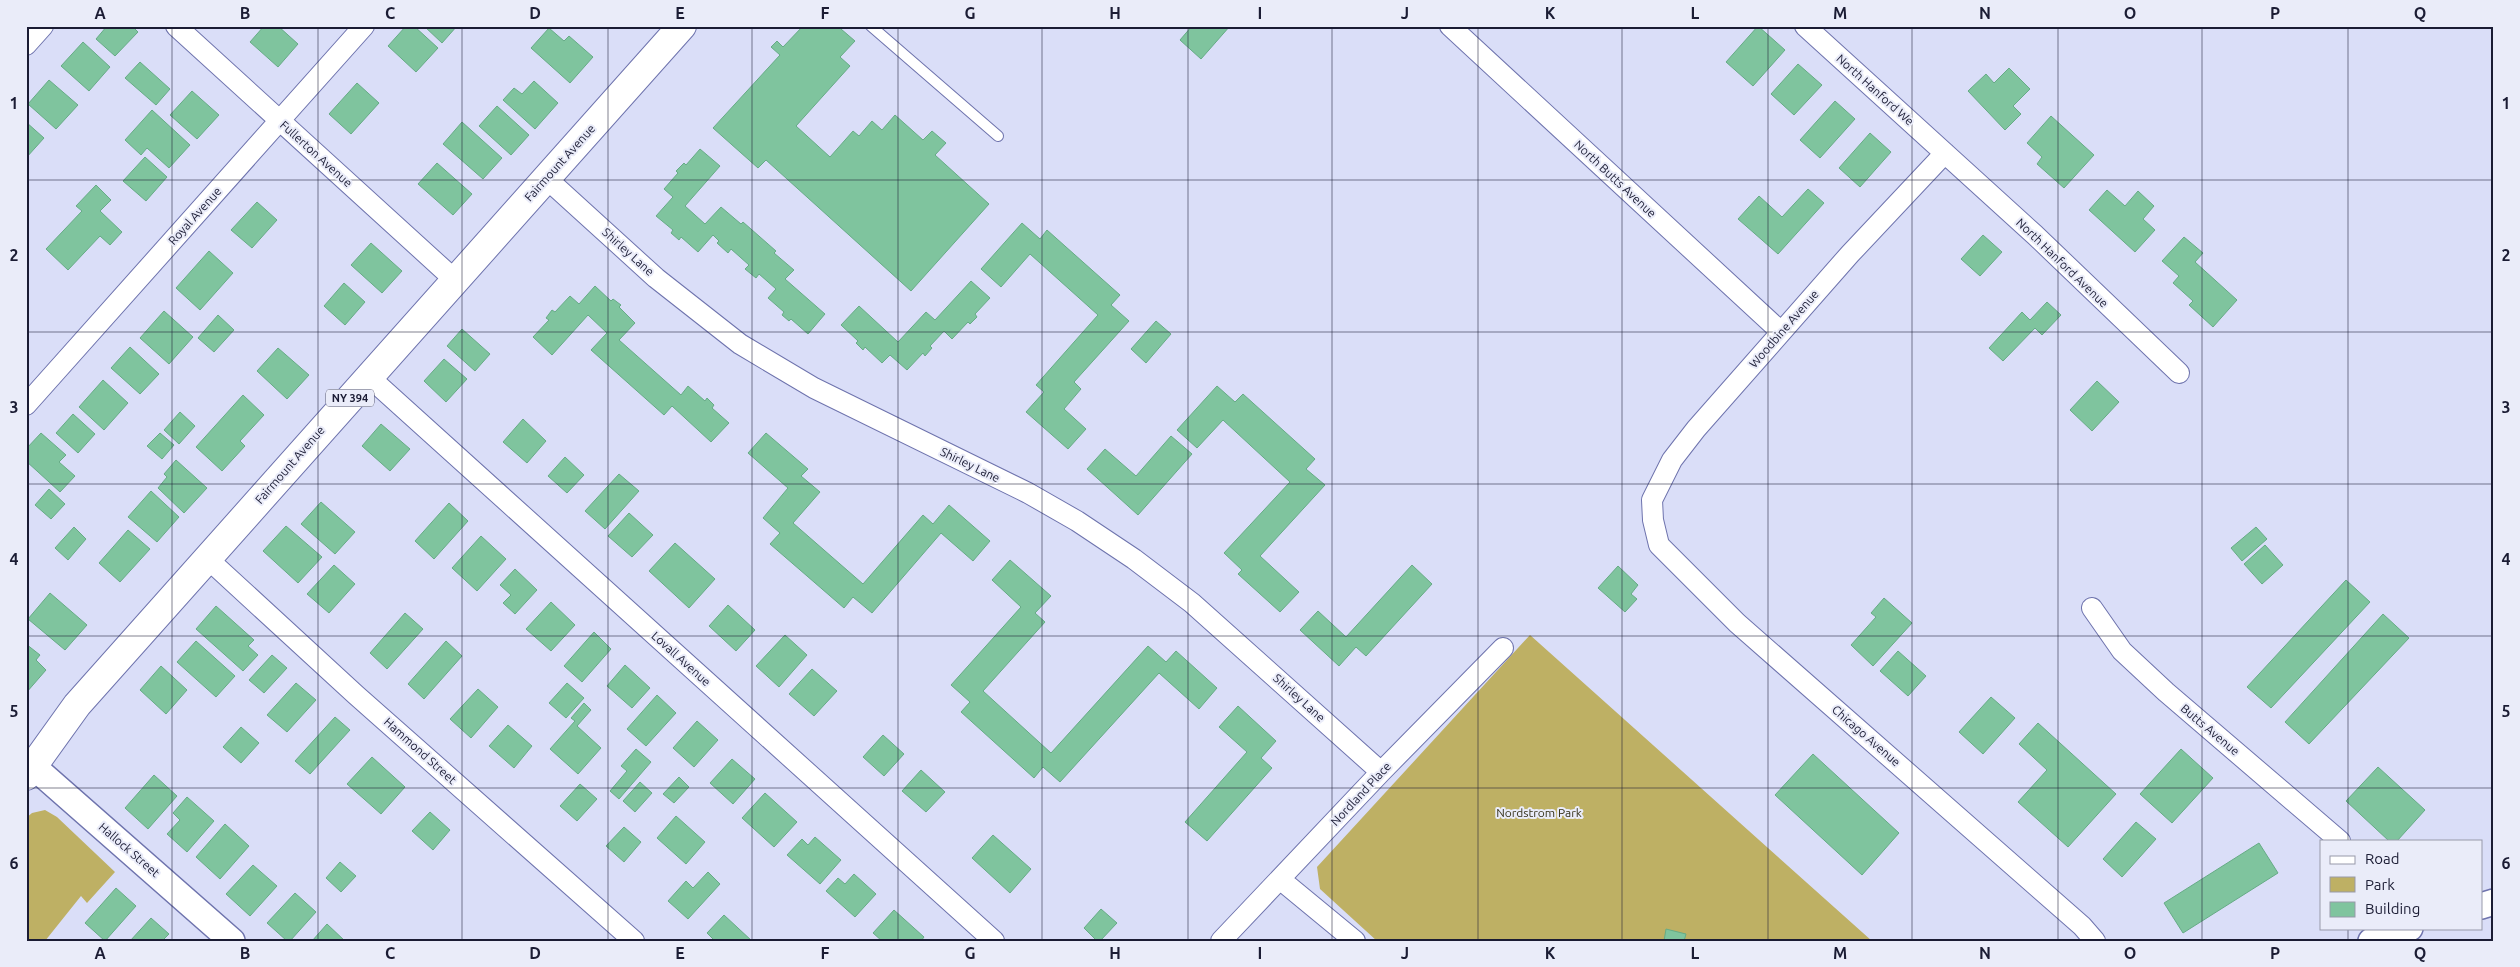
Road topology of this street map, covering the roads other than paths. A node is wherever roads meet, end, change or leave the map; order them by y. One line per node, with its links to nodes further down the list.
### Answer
1 (44, 26): 8 (street)
2 (176, 26): 9 (street, Fullerton Avenue)
3 (364, 26): 9 (street, Royal Avenue)
4 (682, 26): 12 (main road, Fairmount Avenue / NY 394)
5 (871, 26): 10 (lane)
6 (1450, 26): 14 (street, North Butts Avenue)
7 (1805, 26): 11 (street, North Hanford We)
8 (26, 45)
9 (279, 120): 13 (street, Fullerton Avenue); 17 (street, Royal Avenue)
10 (998, 136)
11 (1945, 153): 14 (street, Woodbine Avenue); 15 (street, North Hanford Avenue)
12 (546, 178): 13 (main road, Fairmount Avenue / NY 394); 23 (street, Shirley Lane)
13 (456, 281): 16 (main road, Fairmount Avenue / NY 394)
14 (1781, 332): 18 (street, Woodbine Avenue)
15 (2179, 373)
16 (368, 376): 19 (main road, Fairmount Avenue / NY 394); 31 (street, Lovall Avenue)
17 (26, 405)
18 (1653, 520): 34 (street, Chicago Avenue)
19 (208, 559): 22 (main road, Fairmount Avenue / NY 394); 30 (street, Hammond Street)
20 (2092, 608): 24 (street, Butts Avenue)
21 (1503, 648): 23 (street, Nordland Place)
22 (28, 767): 29 (street, Hallock Street)
23 (1382, 772): 25 (street, Nordland Place)
24 (2339, 840)
25 (1281, 880): 32 (street, Nordland Place); 33 (street)
26 (2494, 902): 27 (street)
27 (2482, 906)
28 (2404, 930): 35 (street)
29 (232, 941)
30 (634, 941)
31 (994, 941)
32 (1222, 941)
33 (1355, 941)
34 (2095, 941)
35 (2371, 941)

